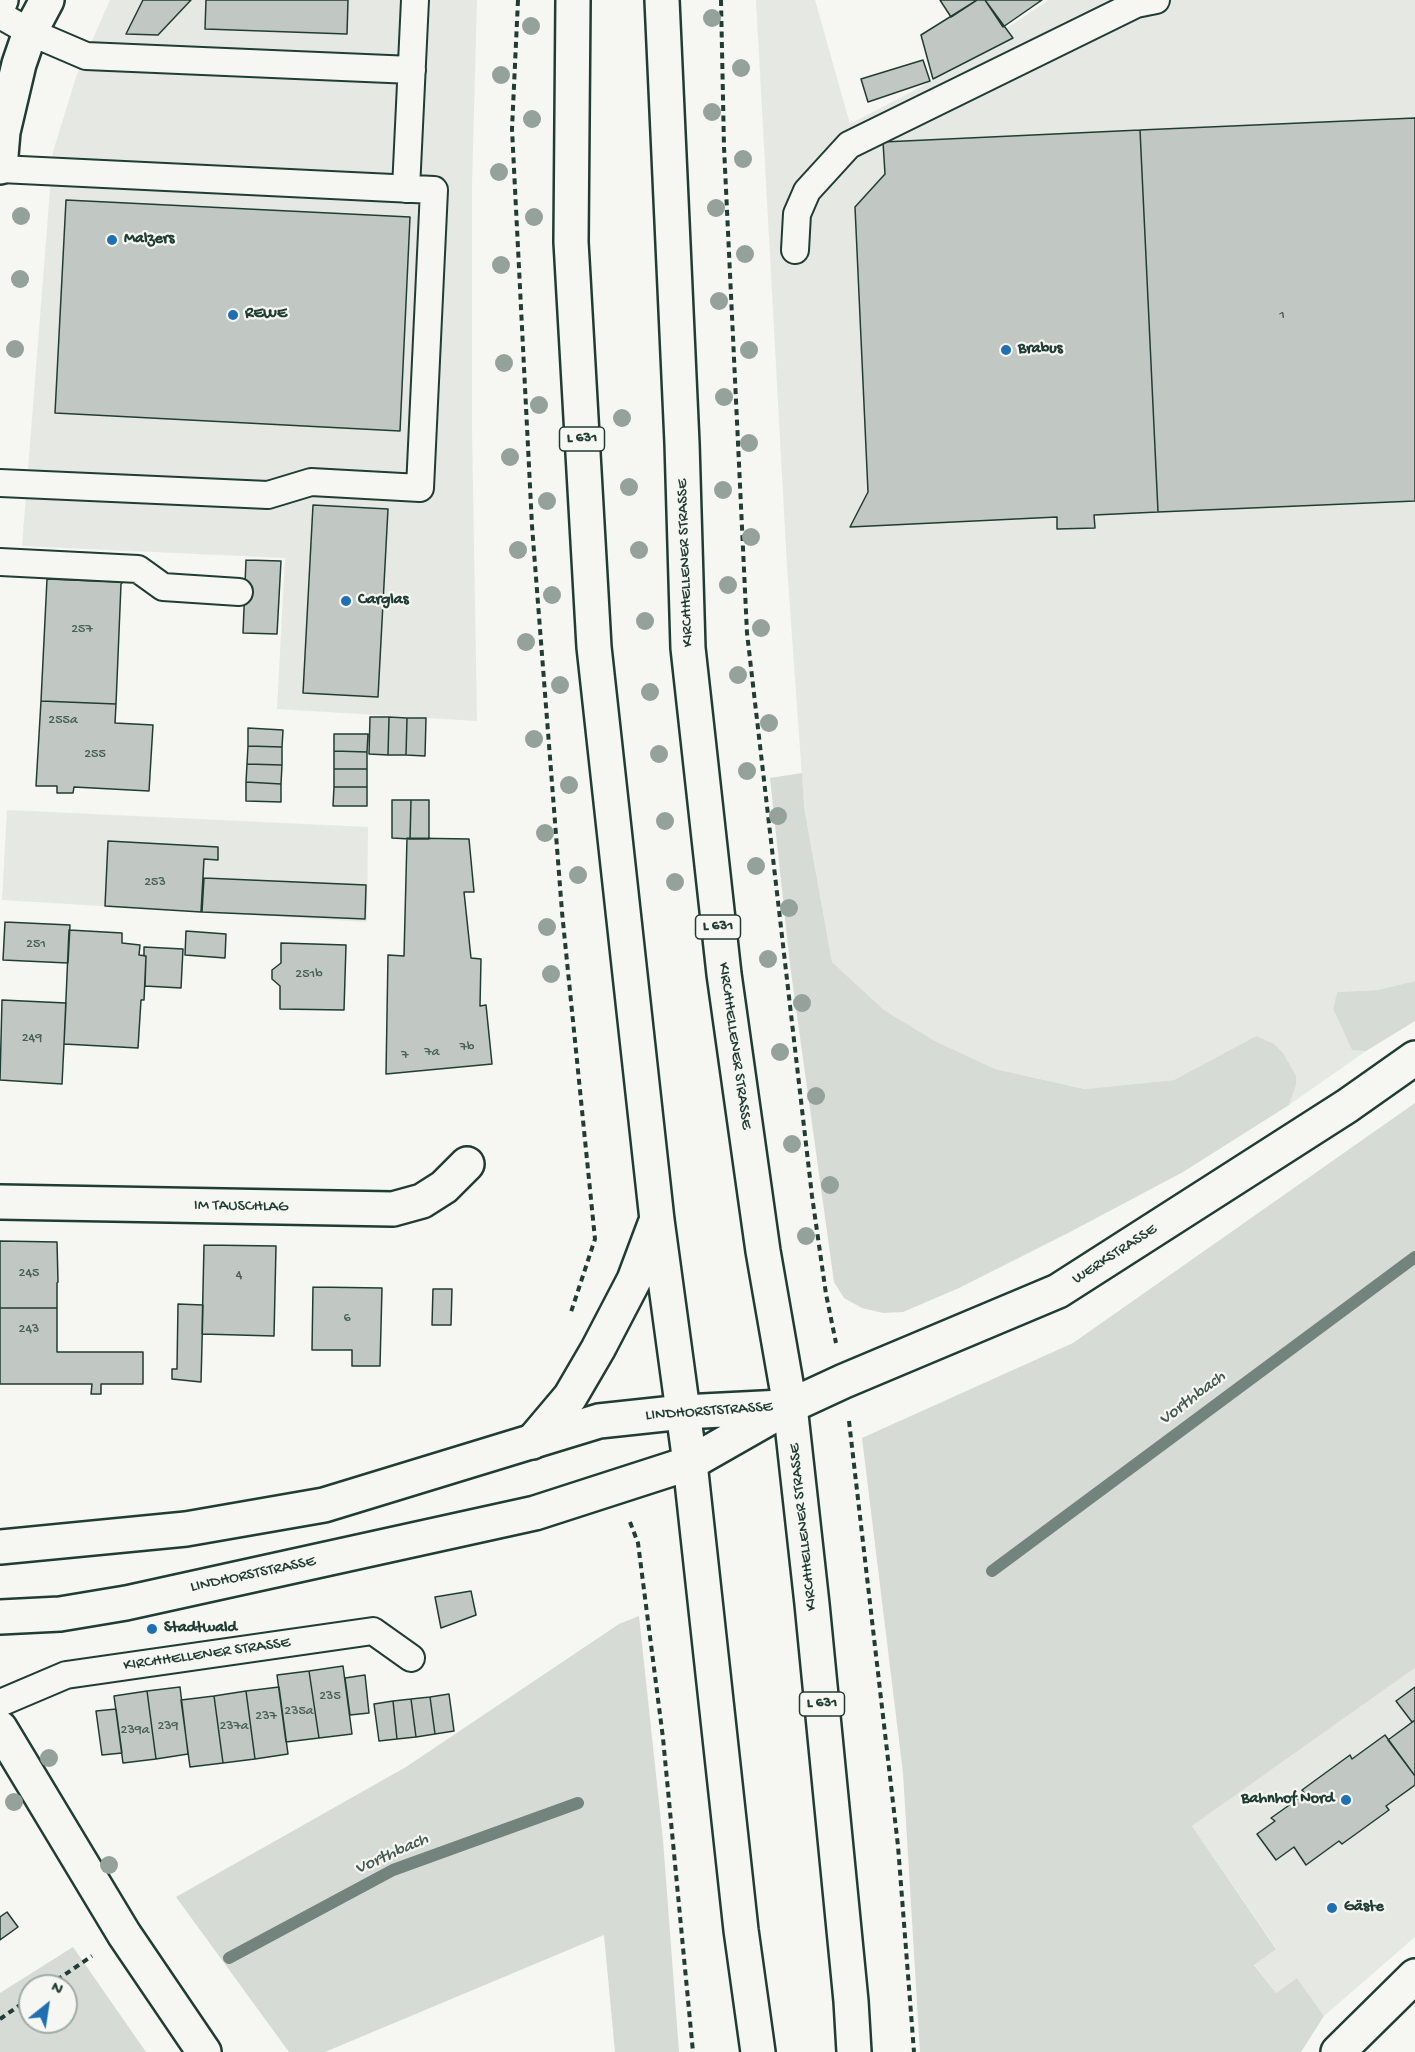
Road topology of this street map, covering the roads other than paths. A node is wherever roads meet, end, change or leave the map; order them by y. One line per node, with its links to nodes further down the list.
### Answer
1 (47, 0): 7 (main road)
2 (416, 0): 8 (lane)
3 (573, 0): 19 (main road, L 631)
4 (662, 0): 20 (main road, KIRCHHELLENER STRASSE / L 631)
5 (1156, 0): 12 (lane)
6 (0, 15): 7 (lane)
7 (30, 32): 8 (lane); 9 (main road)
8 (412, 70): 11 (lane)
9 (1, 132): 10 (main road)
10 (0, 168): 11 (lane)
11 (406, 189): 13 (lane)
12 (795, 250)
13 (0, 483)
14 (0, 562): 15 (lane)
15 (239, 592)
16 (1415, 1058): 20 (main road, WERKSTRASSE)
17 (467, 1164): 18 (main road, IM TAUSCHLAG)
18 (0, 1202)
19 (657, 1220): 21 (main road, L 631); 22 (main road)
20 (790, 1407): 21 (main road, LINDHORSTSTRASSE); 23 (main road, LINDHORSTSTRASSE); 32 (main road, KIRCHHELLENER STRASSE / L 631)
21 (683, 1412): 22 (main road, LINDHORSTSTRASSE); 23 (main road, L 631)
22 (532, 1442): 24 (main road, LINDHORSTSTRASSE)
23 (690, 1463): 25 (main road, LINDHORSTSTRASSE); 31 (main road, L 631)
24 (0, 1547)
25 (0, 1617)
26 (411, 1658): 27 (lane, KIRCHHELLENER STRASSE)
27 (0, 1703)
28 (0, 1728): 30 (main road)
29 (1415, 1976): 33 (main road)
30 (204, 2052)
31 (758, 2052)
32 (854, 2052)
33 (1338, 2052)

